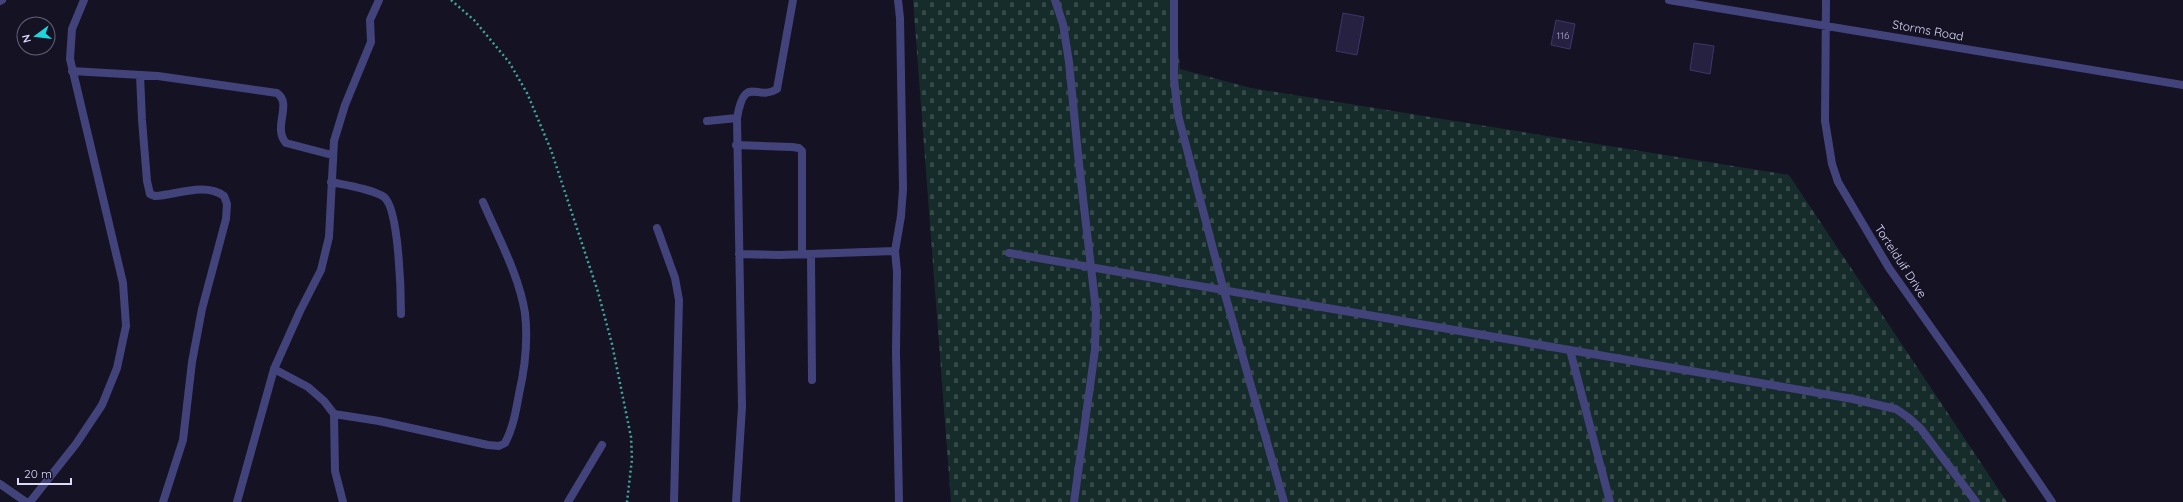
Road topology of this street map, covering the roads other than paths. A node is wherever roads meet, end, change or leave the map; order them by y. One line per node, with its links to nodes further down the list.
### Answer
1 (84, 0): 10 (street)
2 (379, 0): 16 (street)
3 (792, 0): 13 (street)
4 (898, 0): 20 (street)
5 (1055, 0): 24 (street)
6 (1174, 0): 25 (street)
7 (1669, 0): 9 (street, Storms Road)
8 (1826, 0): 9 (street, Tortelduif Drive)
9 (1826, 26): 12 (street, Storms Road); 46 (street, Tortelduif Drive)
10 (72, 71): 11 (street); 34 (street)
11 (140, 75): 16 (street); 35 (street)
12 (2183, 85)
13 (737, 118): 14 (street); 15 (street)
14 (707, 121)
15 (736, 145): 22 (street); 23 (street)
16 (332, 155): 17 (street)
17 (331, 182): 26 (street); 28 (street)
18 (483, 202): 30 (street)
19 (657, 228): 39 (street)
20 (895, 251): 23 (street); 41 (street)
21 (1009, 253): 24 (street)
22 (740, 254): 23 (street); 40 (street)
23 (807, 254): 29 (street)
24 (1092, 268): 25 (street); 42 (street)
25 (1224, 291): 27 (street); 43 (street)
26 (401, 314)
27 (1570, 350): 44 (street); 45 (street)
28 (274, 369): 30 (street); 36 (street)
29 (812, 380)
30 (334, 414): 37 (street)
31 (602, 445): 38 (street)
32 (0, 484): 33 (street)
33 (26, 502)
34 (30, 502)
35 (163, 502)
36 (238, 502)
37 (343, 502)
38 (568, 502)
39 (674, 502)
40 (736, 502)
41 (899, 502)
42 (1074, 502)
43 (1284, 502)
44 (1610, 502)
45 (1976, 502)
46 (2052, 502)

